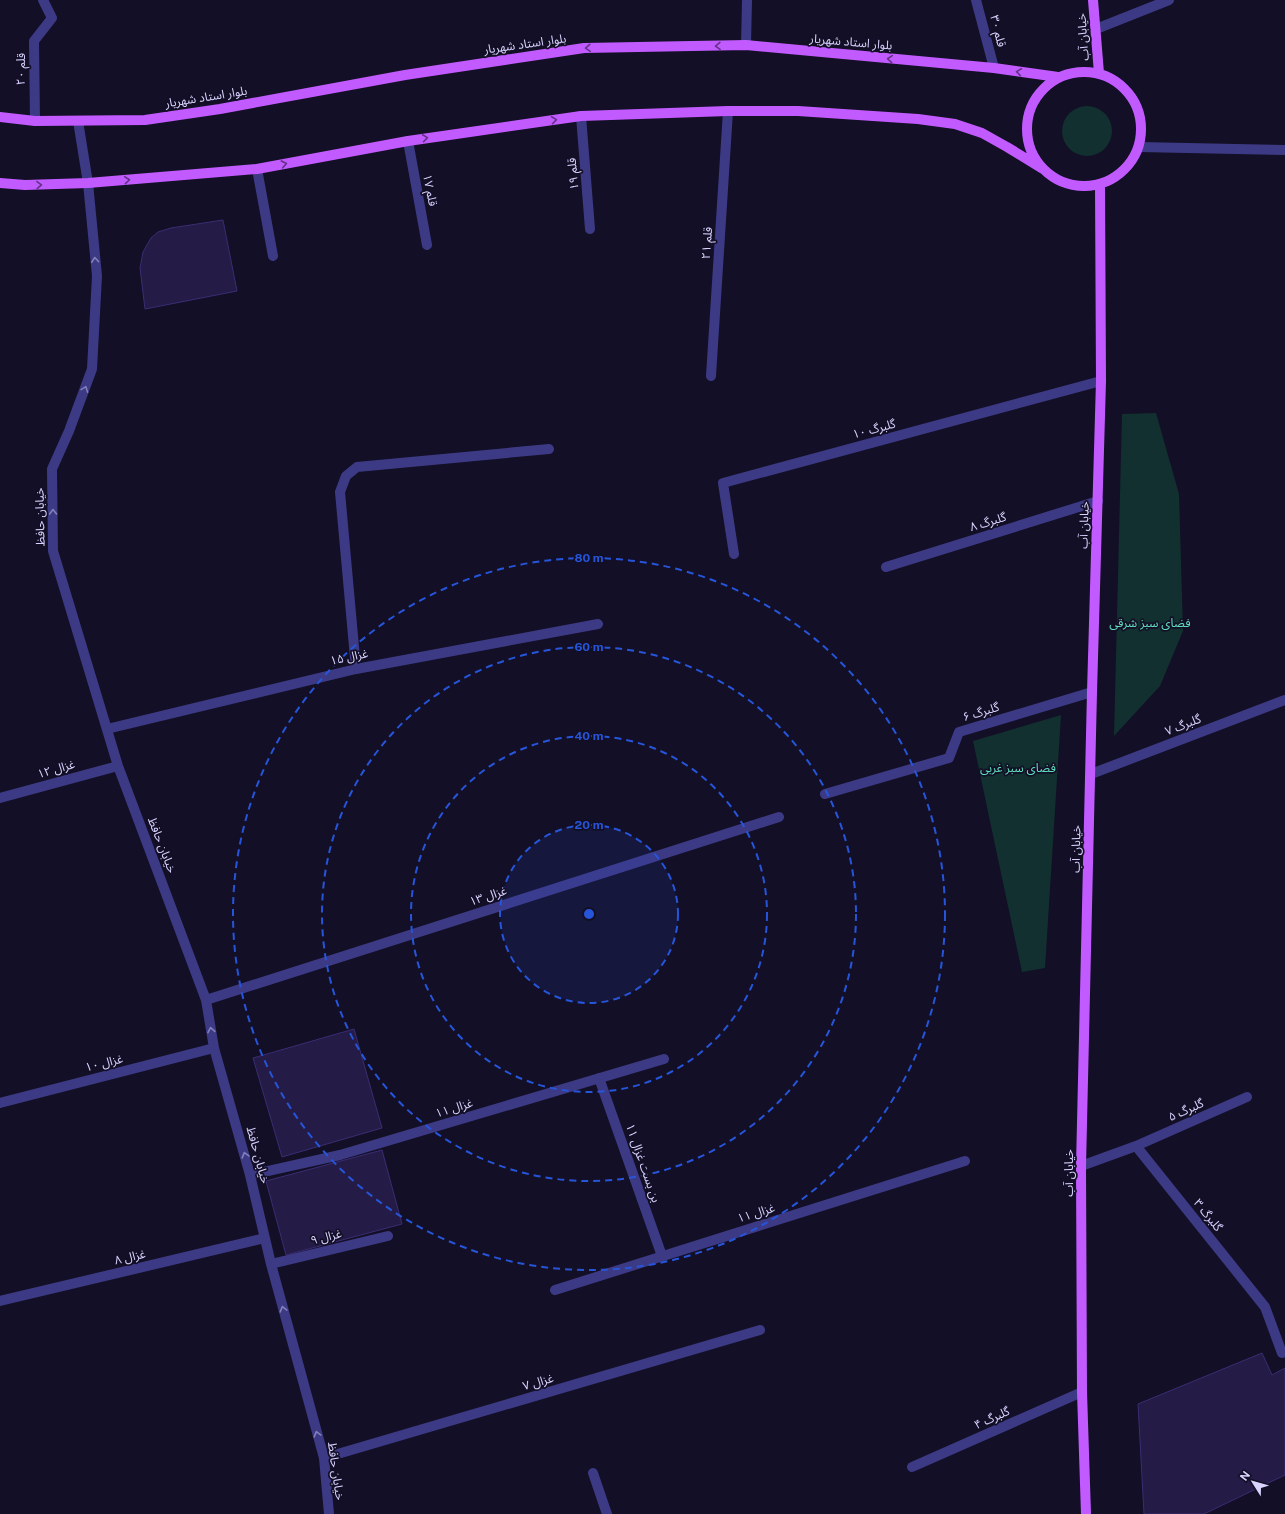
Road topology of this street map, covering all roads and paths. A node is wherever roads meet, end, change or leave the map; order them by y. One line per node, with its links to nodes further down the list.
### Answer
1 (44, 0): 14 (street, قلم ۲۰)
2 (747, 0): 7 (street)
3 (976, 0): 8 (street, قلم ۳۰)
4 (1093, 0): 6 (main road, خیابان آب)
5 (1169, 0): 6 (street)
6 (1096, 29): 9 (main road, خیابان آب)
7 (746, 45): 8 (main road, بلوار استاد شهریار, one-way to 7); 15 (main road, بلوار استاد شهریار, one-way to 15)
8 (994, 68): 10 (main road, بلوار استاد شهریار, one-way to 8)
9 (1099, 73): 10 (main road); 17 (main road)
10 (1058, 77): 20 (main road)
11 (728, 111): 12 (main road); 20 (main road); 27 (street, قلم ۲۱)
12 (581, 116): 16 (main road, one-way to 12); 24 (street, قلم ۱۹)
13 (0, 117): 14 (main road, بلوار استاد شهریار)
14 (35, 121): 15 (main road, بلوار استاد شهریار)
15 (78, 121): 22 (street, خیابان حافظ)
16 (408, 141): 19 (main road, one-way to 16); 25 (street, قلم ۱۷)
17 (1139, 147): 18 (street); 23 (main road)
18 (1285, 150)
19 (257, 169): 22 (main road, one-way to 19); 26 (street)
20 (1043, 169): 23 (main road)
21 (0, 183): 22 (main road, one-way to 22)
22 (88, 183): 37 (street, خیابان حافظ, one-way to 22)
23 (1100, 184): 28 (main road, خیابان آب)
24 (590, 229)
25 (427, 244)
26 (273, 256)
27 (711, 376)
28 (1101, 381): 30 (main road, خیابان آب); 31 (street, گلبرگ ۱۰)
29 (548, 449): 34 (street)
30 (1098, 501): 32 (street, گلبرگ ۸); 35 (main road, خیابان آب)
31 (734, 554)
32 (886, 567)
33 (598, 624): 34 (street, غزال ۱۵)
34 (356, 668): 37 (street, غزال ۱۵)
35 (1092, 692): 39 (main road, خیابان آب); 40 (street, گلبرگ ۶)
36 (1285, 700): 39 (street, گلبرگ ۷)
37 (107, 729): 38 (street, خیابان حافظ)
38 (118, 766): 41 (street, غزال ۱۲); 43 (street, خیابان حافظ)
39 (1091, 774): 51 (main road, خیابان آب)
40 (825, 794)
41 (0, 798)
42 (779, 817): 43 (street, غزال ۱۳)
43 (206, 1000): 44 (street, خیابان حافظ, one-way to 43)
44 (214, 1048): 48 (street, غزال ۱۰); 52 (street, خیابان حافظ, one-way to 44)
45 (664, 1059): 46 (street, غزال ۱۱)
46 (599, 1078): 52 (street, غزال ۱۱); 55 (street, بن بست غزال ۱۱)
47 (1247, 1097): 49 (street, گلبرگ ۵)
48 (0, 1103)
49 (1136, 1146): 51 (street); 60 (street, گلبرگ ۳)
50 (966, 1161): 55 (street, غزال ۱۱)
51 (1081, 1166): 61 (main road, خیابان آب)
52 (250, 1175): 54 (street, خیابان حافظ)
53 (388, 1236): 56 (street, غزال ۹)
54 (265, 1238): 56 (street, خیابان حافظ); 58 (street, غزال ۸)
55 (662, 1256): 57 (street, غزال ۱۱)
56 (272, 1264): 62 (street, خیابان حافظ, one-way to 56)
57 (555, 1290)
58 (0, 1301)
59 (760, 1330): 62 (street, غزال ۷)
60 (1282, 1353)
61 (1082, 1392): 63 (street, گلبرگ ۴); 67 (main road, خیابان آب)
62 (324, 1458): 65 (street, خیابان حافظ)
63 (912, 1467)
64 (593, 1473): 66 (street)
65 (329, 1514)
66 (607, 1514)
67 (1086, 1514)

